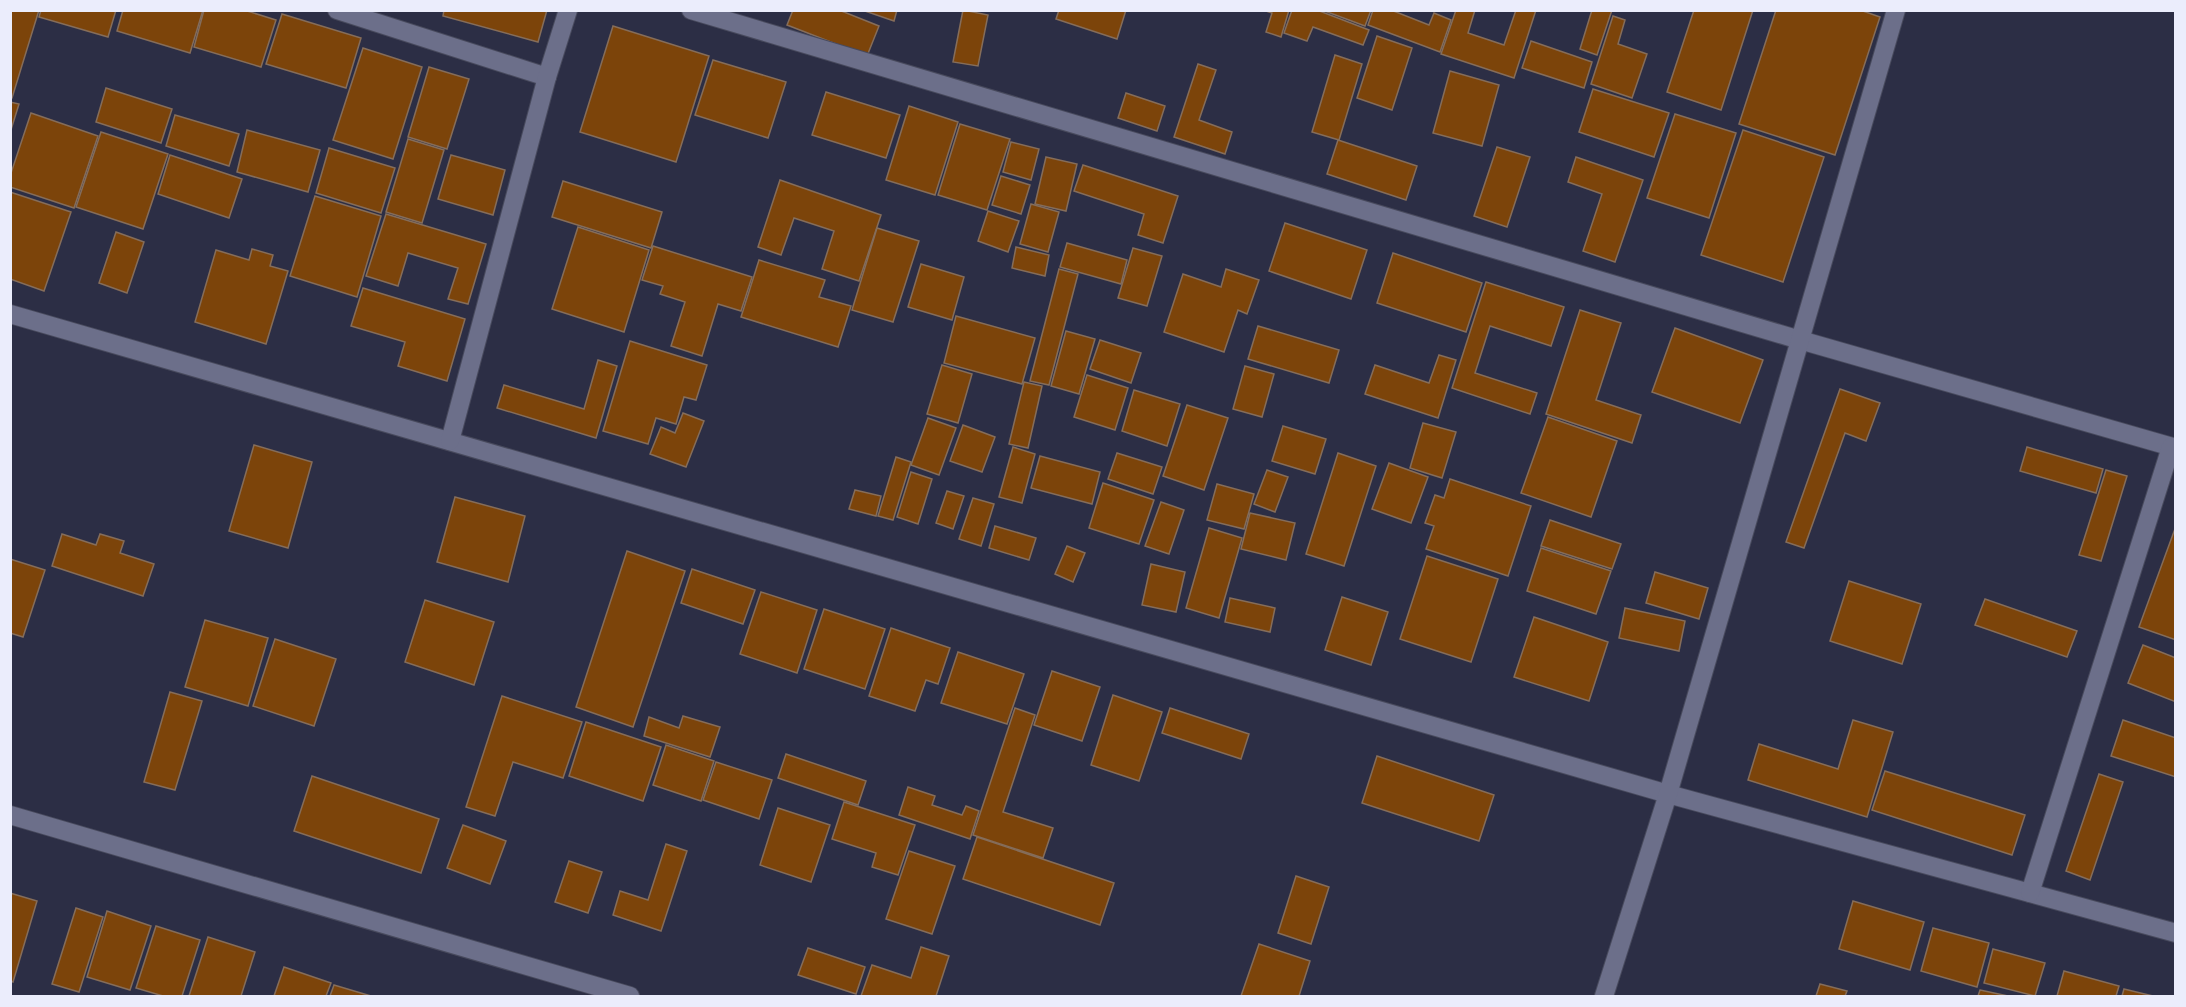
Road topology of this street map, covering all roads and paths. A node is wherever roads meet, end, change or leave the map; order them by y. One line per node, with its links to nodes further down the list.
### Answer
1 (338, 10): 5 (street)
2 (568, 10): 5 (street)
3 (691, 10): 7 (street)
4 (1896, 10): 7 (street)
5 (547, 77): 8 (street)
6 (10, 314): 8 (street)
7 (1800, 340): 9 (street); 10 (street)
8 (450, 441): 10 (street)
9 (2173, 448): 12 (street)
10 (1668, 794): 12 (street); 15 (street)
11 (10, 815): 14 (street)
12 (2030, 893): 13 (street)
13 (2175, 933)
14 (630, 996)
15 (1604, 996)

